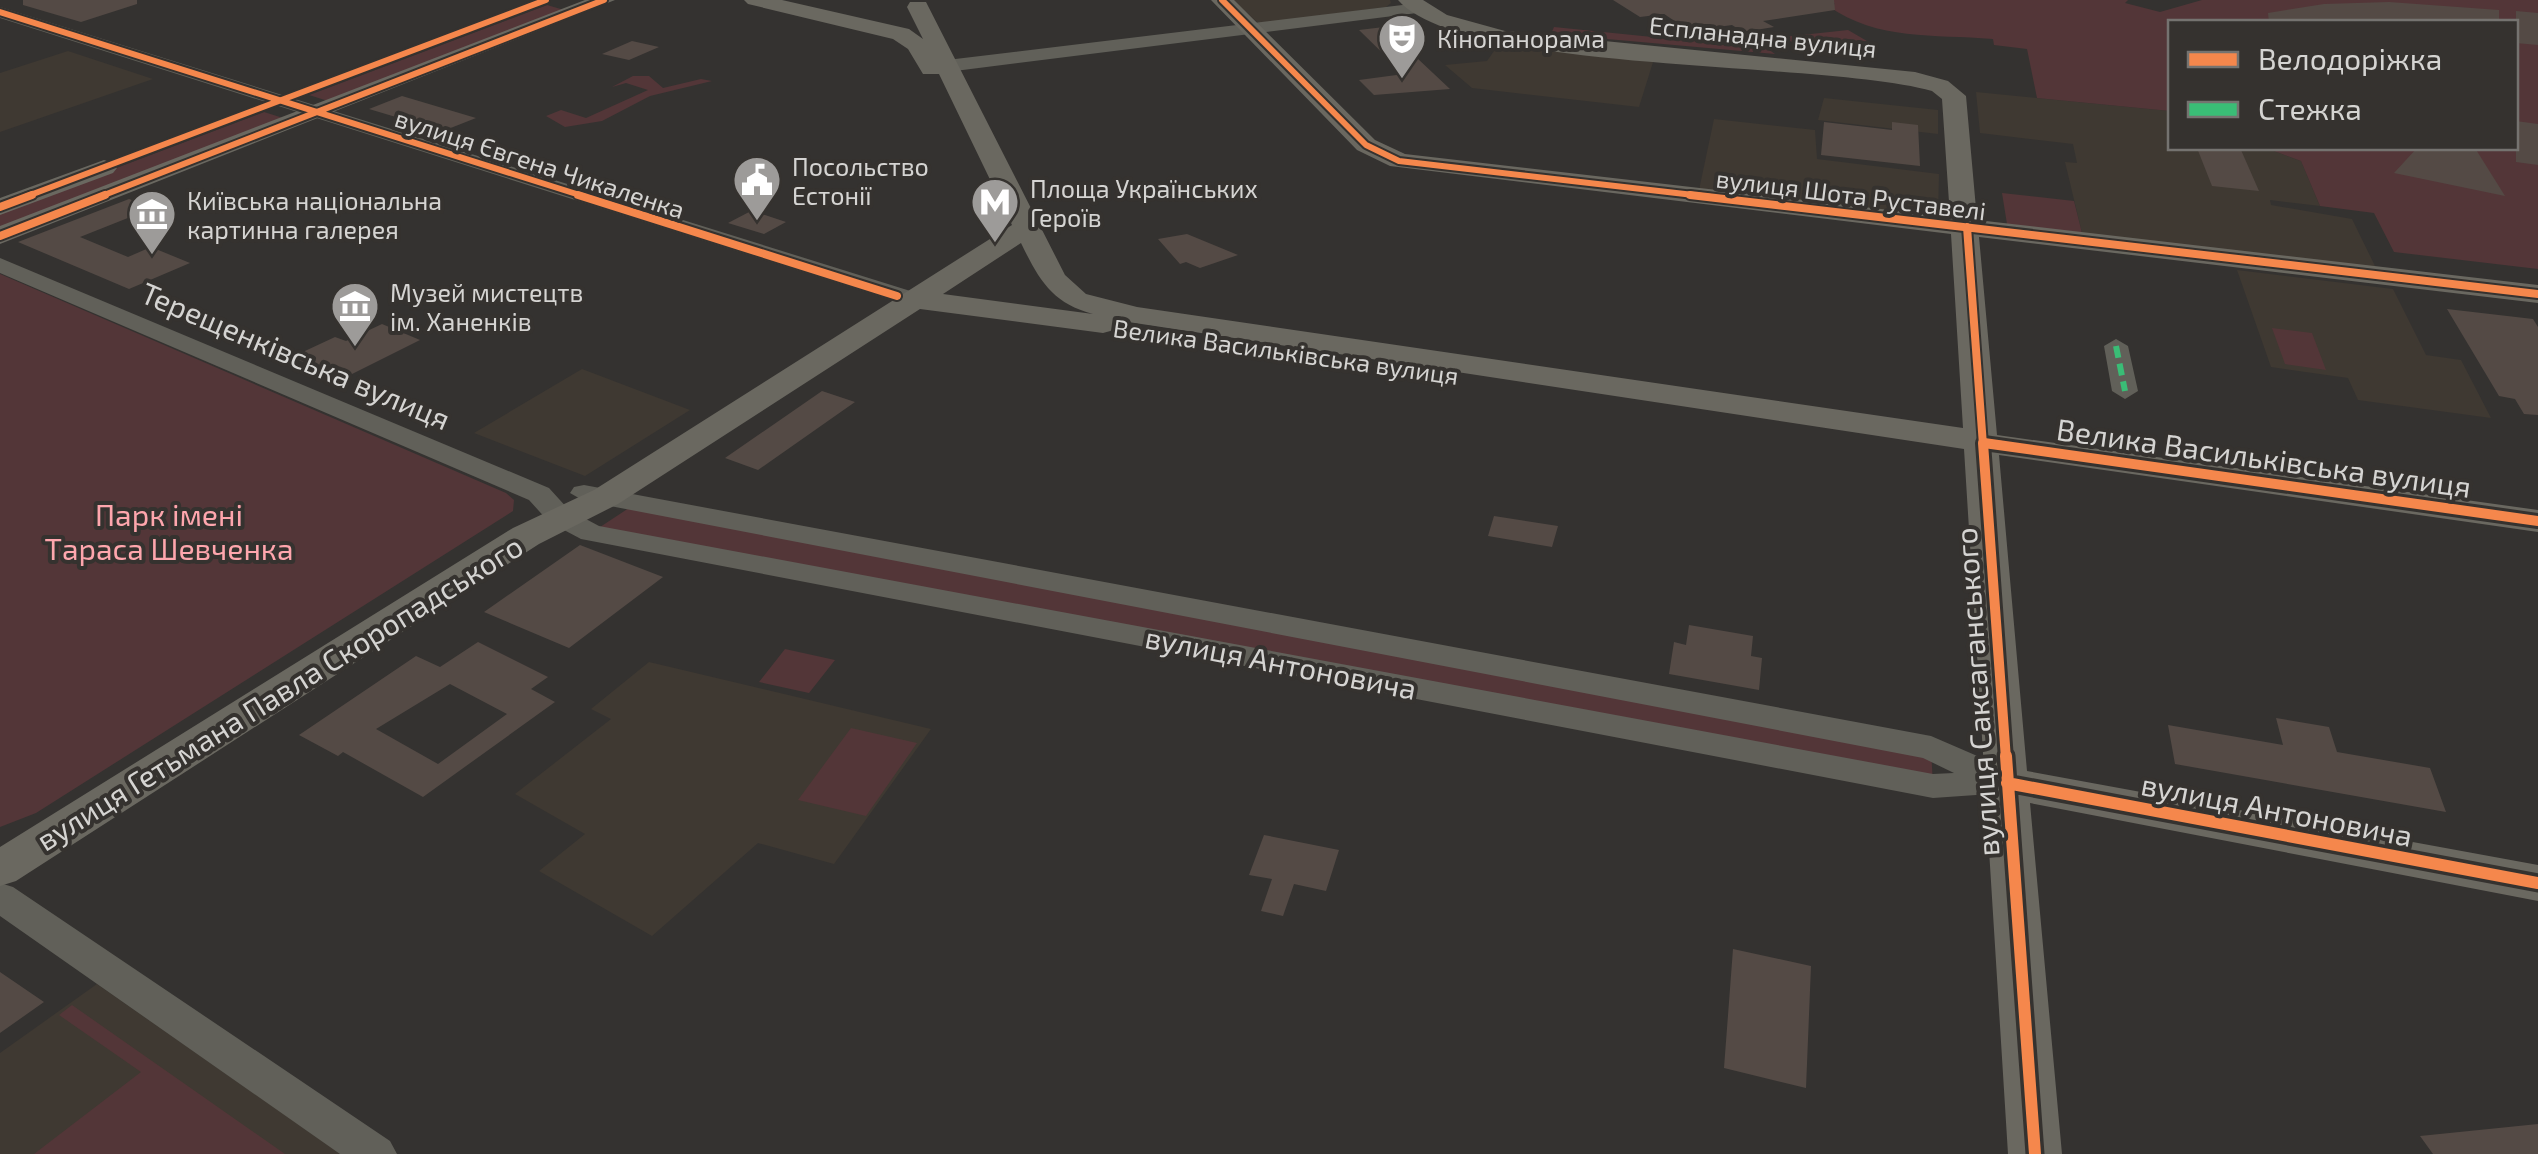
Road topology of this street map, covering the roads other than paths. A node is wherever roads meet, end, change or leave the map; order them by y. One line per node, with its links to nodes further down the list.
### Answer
1 (546, 0): 13 (main road)
2 (604, 0): 14 (main road)
3 (756, 0): 9 (main road, Велика Васильківська вулиця)
4 (802, 0): 9 (main road, Велика Васильківська вулиця)
5 (1222, 0): 10 (main road, вулиця Шота Руставелі)
6 (1414, 4): 10 (street); 12 (main road, Еспланадна вулиця)
7 (911, 6): 9 (main road); 11 (main road, Велика Васильківська вулиця)
8 (0, 12): 13 (street, вулиця Євгена Чикаленка)
9 (859, 16): 17 (main road, Велика Васильківська вулиця)
10 (1252, 31): 11 (street); 16 (main road, вулиця Шота Руставелі)
11 (948, 66): 17 (main road, Велика Васильківська вулиця)
12 (1940, 86): 16 (main road, вулиця Саксаганського)
13 (278, 101): 14 (street, вулиця Євгена Чикаленка); 15 (main road)
14 (316, 113): 18 (main road); 21 (street, вулиця Євгена Чикаленка)
15 (0, 207)
16 (1966, 227): 20 (main road, вулиця Шота Руставелі); 25 (main road, вулиця Саксаганського)
17 (1015, 233): 21 (main road); 22 (main road, Велика Васильківська вулиця); 25 (main road, Велика Васильківська вулиця)
18 (0, 236)
19 (0, 265): 26 (street, Терещенківська вулиця)
20 (2538, 294)
21 (904, 298): 22 (main road); 26 (main road, вулиця Гетьмана Павла Скоропадського)
22 (1079, 320): 25 (main road, Велика Васильківська вулиця)
23 (2116, 346): 24 (street)
24 (2125, 391)
25 (1984, 443): 27 (main road, Велика Васильківська вулиця); 28 (main road, вулиця Саксаганського)
26 (583, 502): 28 (street, вулиця Антоновича); 28 (street, вулиця Антоновича); 29 (main road, вулиця Гетьмана Павла Скоропадського)
27 (2538, 521)
28 (2007, 783): 30 (main road, вулиця Антоновича); 33 (main road, вулиця Саксаганського)
29 (0, 868)
30 (2538, 883)
31 (0, 897): 32 (street)
32 (374, 1154)
33 (2035, 1154)

